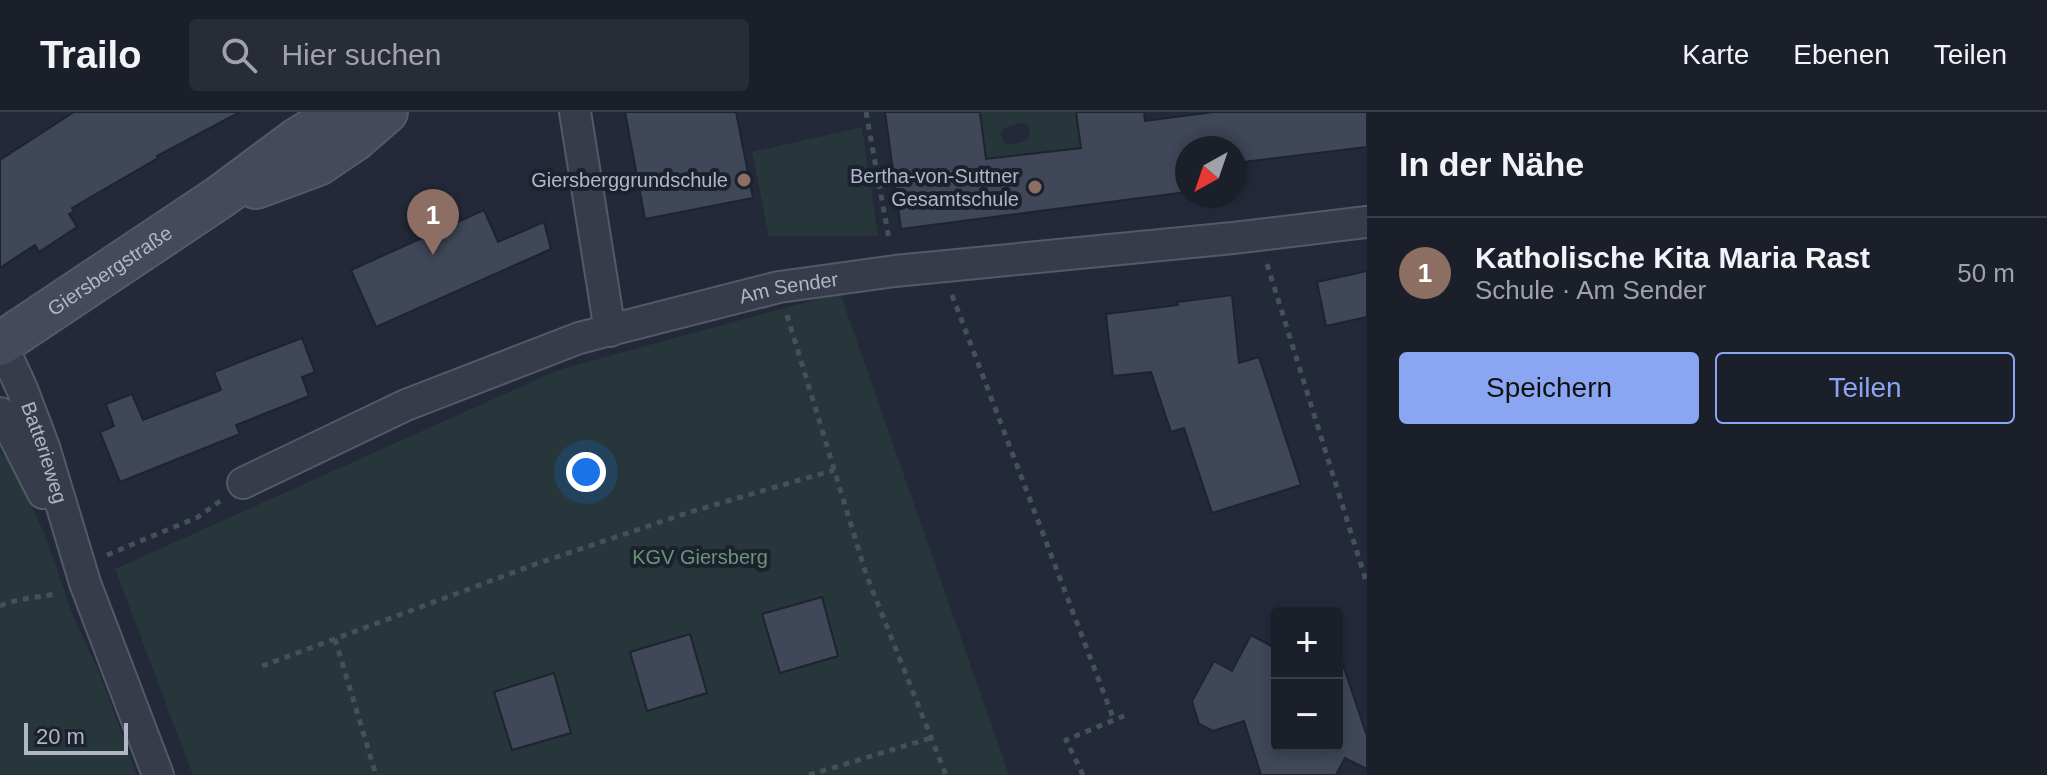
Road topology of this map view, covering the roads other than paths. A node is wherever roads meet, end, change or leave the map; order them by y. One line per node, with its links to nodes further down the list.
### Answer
1 (342, 112): 4 (street, Giersbergstraße)
2 (386, 112): 4 (street, Giersbergstraße)
3 (575, 112): 6 (street)
4 (220, 197): 7 (street, Giersbergstraße)
5 (1367, 222): 6 (street, Am Sender)
6 (610, 331): 9 (street, Am Sender)
7 (1, 344): 10 (street, Batterieweg)
8 (0, 413): 10 (street, Batterieweg)
9 (243, 483)
10 (80, 566): 11 (street, Batterieweg)
11 (158, 775)

